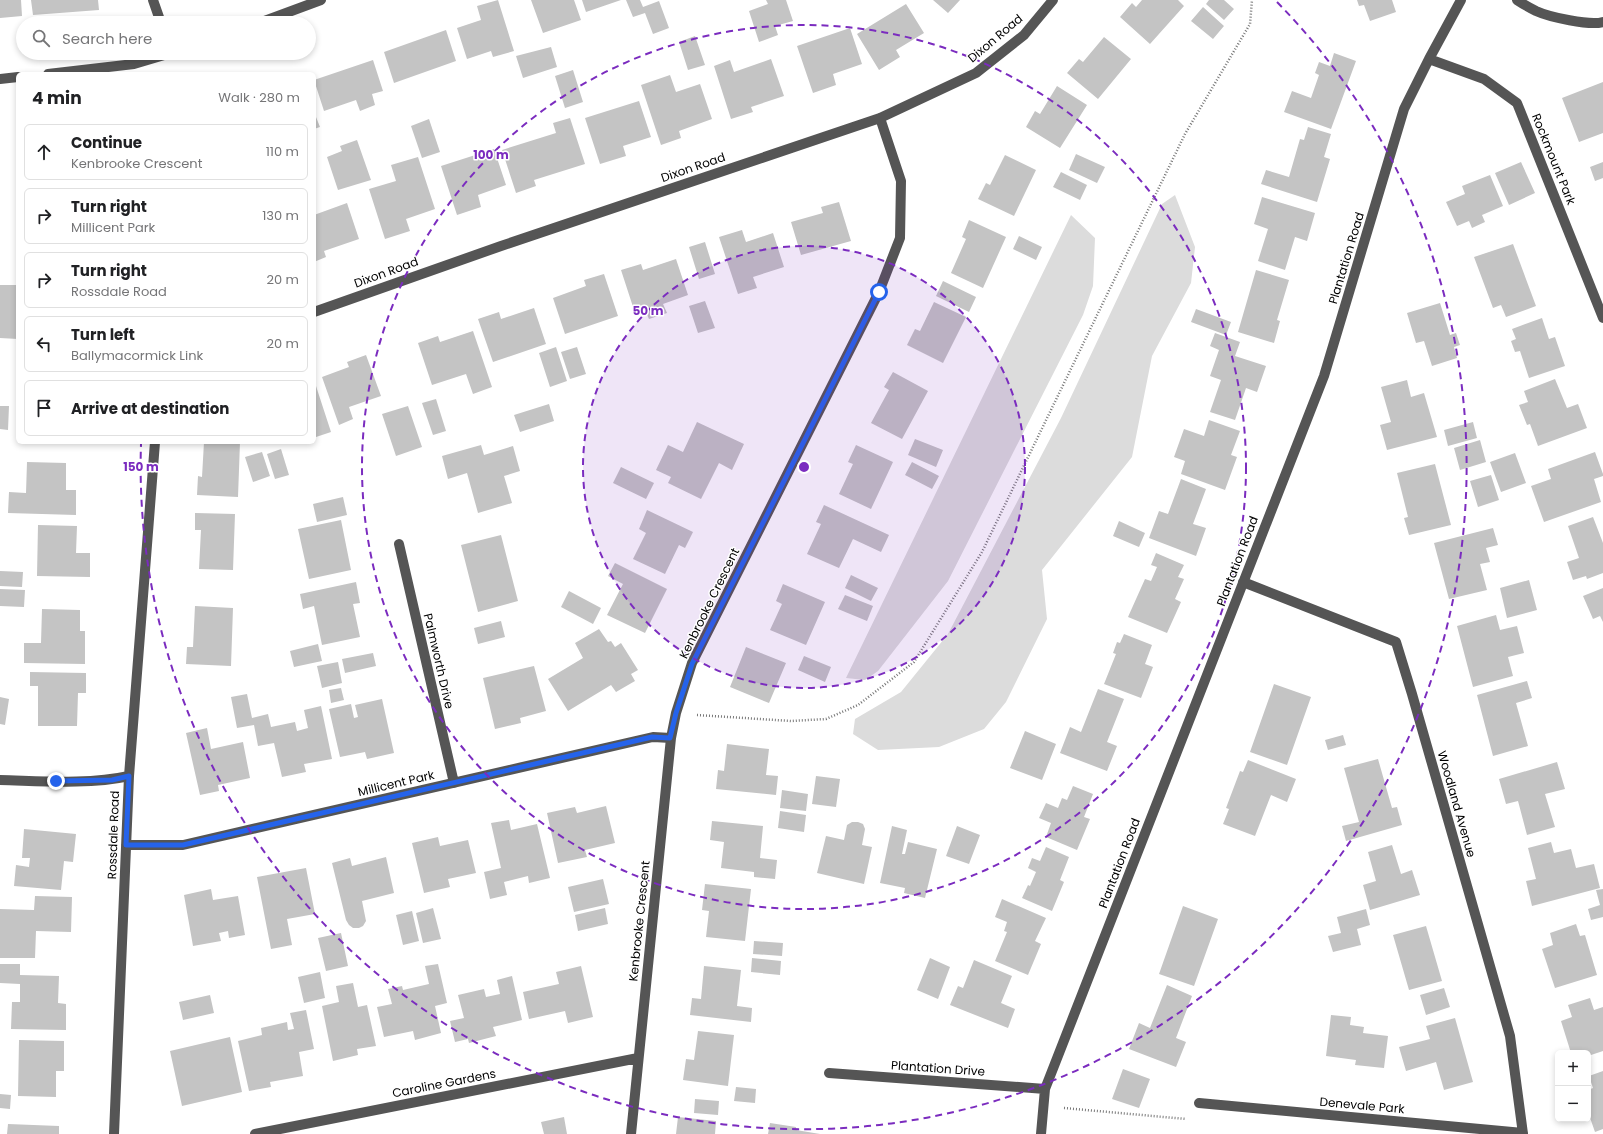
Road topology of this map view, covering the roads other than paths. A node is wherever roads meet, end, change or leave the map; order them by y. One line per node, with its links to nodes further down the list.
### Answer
1 (153, 0): 6 (street)
2 (321, 0): 7 (street)
3 (1053, 0): 14 (street, Dixon Road)
4 (1462, 0): 9 (street, Plantation Road)
5 (1517, 0): 8 (street)
6 (159, 16)
7 (278, 16)
8 (1603, 22)
9 (1429, 59): 16 (street, Rockmount Park); 19 (street, Plantation Road)
10 (148, 60): 11 (street)
11 (65, 72)
12 (16, 77): 13 (street)
13 (0, 80)
14 (880, 118): 15 (street, Dixon Road); 20 (street, Kenbrooke Crescent)
15 (316, 311)
16 (1603, 318)
17 (155, 444): 21 (street, Rossdale Road)
18 (399, 544): 23 (street, Palmworth Drive)
19 (1243, 582): 27 (street, Plantation Road); 29 (street, Woodland Avenue)
20 (670, 738): 23 (street, Millicent Park); 25 (street, Kenbrooke Crescent)
21 (129, 776): 22 (street); 24 (street, Rossdale Road)
22 (0, 780)
23 (454, 783): 24 (street, Millicent Park)
24 (126, 845): 30 (street, Rossdale Road)
25 (638, 1058): 31 (street, Caroline Gardens); 32 (street, Kenbrooke Crescent)
26 (830, 1073): 27 (street, Plantation Drive)
27 (1045, 1089): 33 (street, Plantation Road)
28 (1199, 1103): 29 (street, Denevale Park)
29 (1523, 1133)
30 (114, 1134)
31 (255, 1134)
32 (631, 1134)
33 (1041, 1134)

